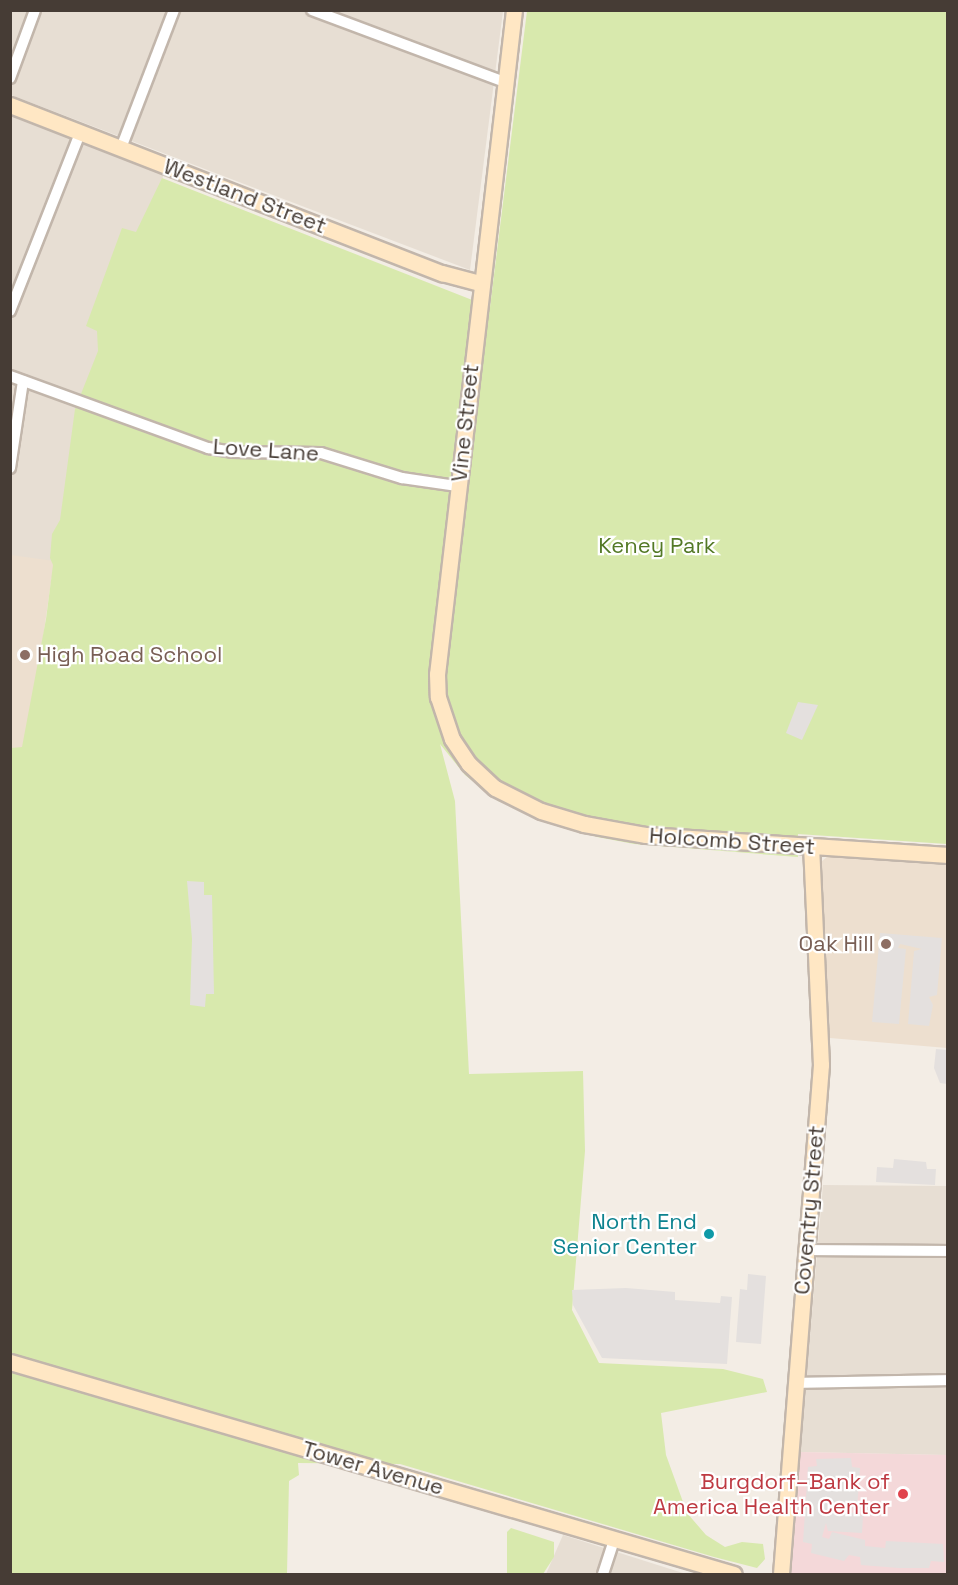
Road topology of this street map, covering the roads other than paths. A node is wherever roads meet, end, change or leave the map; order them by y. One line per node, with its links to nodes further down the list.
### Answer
1 (35, 10): 5 (street)
2 (174, 10): 9 (street)
3 (312, 10): 6 (street)
4 (514, 10): 6 (street, Vine Street)
5 (10, 78)
6 (505, 82): 10 (street, Vine Street)
7 (10, 105): 8 (street, Westland Street)
8 (81, 131): 9 (street, Westland Street); 11 (street)
9 (121, 148): 10 (street, Westland Street)
10 (480, 283): 15 (street, Vine Street)
11 (10, 311)
12 (10, 376): 13 (street, Love Lane)
13 (23, 381): 14 (street); 15 (street, Love Lane)
14 (10, 468)
15 (458, 486): 16 (street, Vine Street)
16 (520, 802): 17 (street, Holcomb Street)
17 (811, 846): 18 (street, Holcomb Street); 19 (street, Coventry Street)
18 (948, 855)
19 (806, 1250): 20 (street); 23 (street, Coventry Street)
20 (948, 1251)
21 (10, 1362): 24 (street, Tower Avenue)
22 (948, 1380): 23 (street)
23 (796, 1383): 27 (street, Coventry Street)
24 (615, 1538): 25 (street); 26 (street, Tower Avenue)
25 (603, 1575)
26 (734, 1575)
27 (781, 1575)

